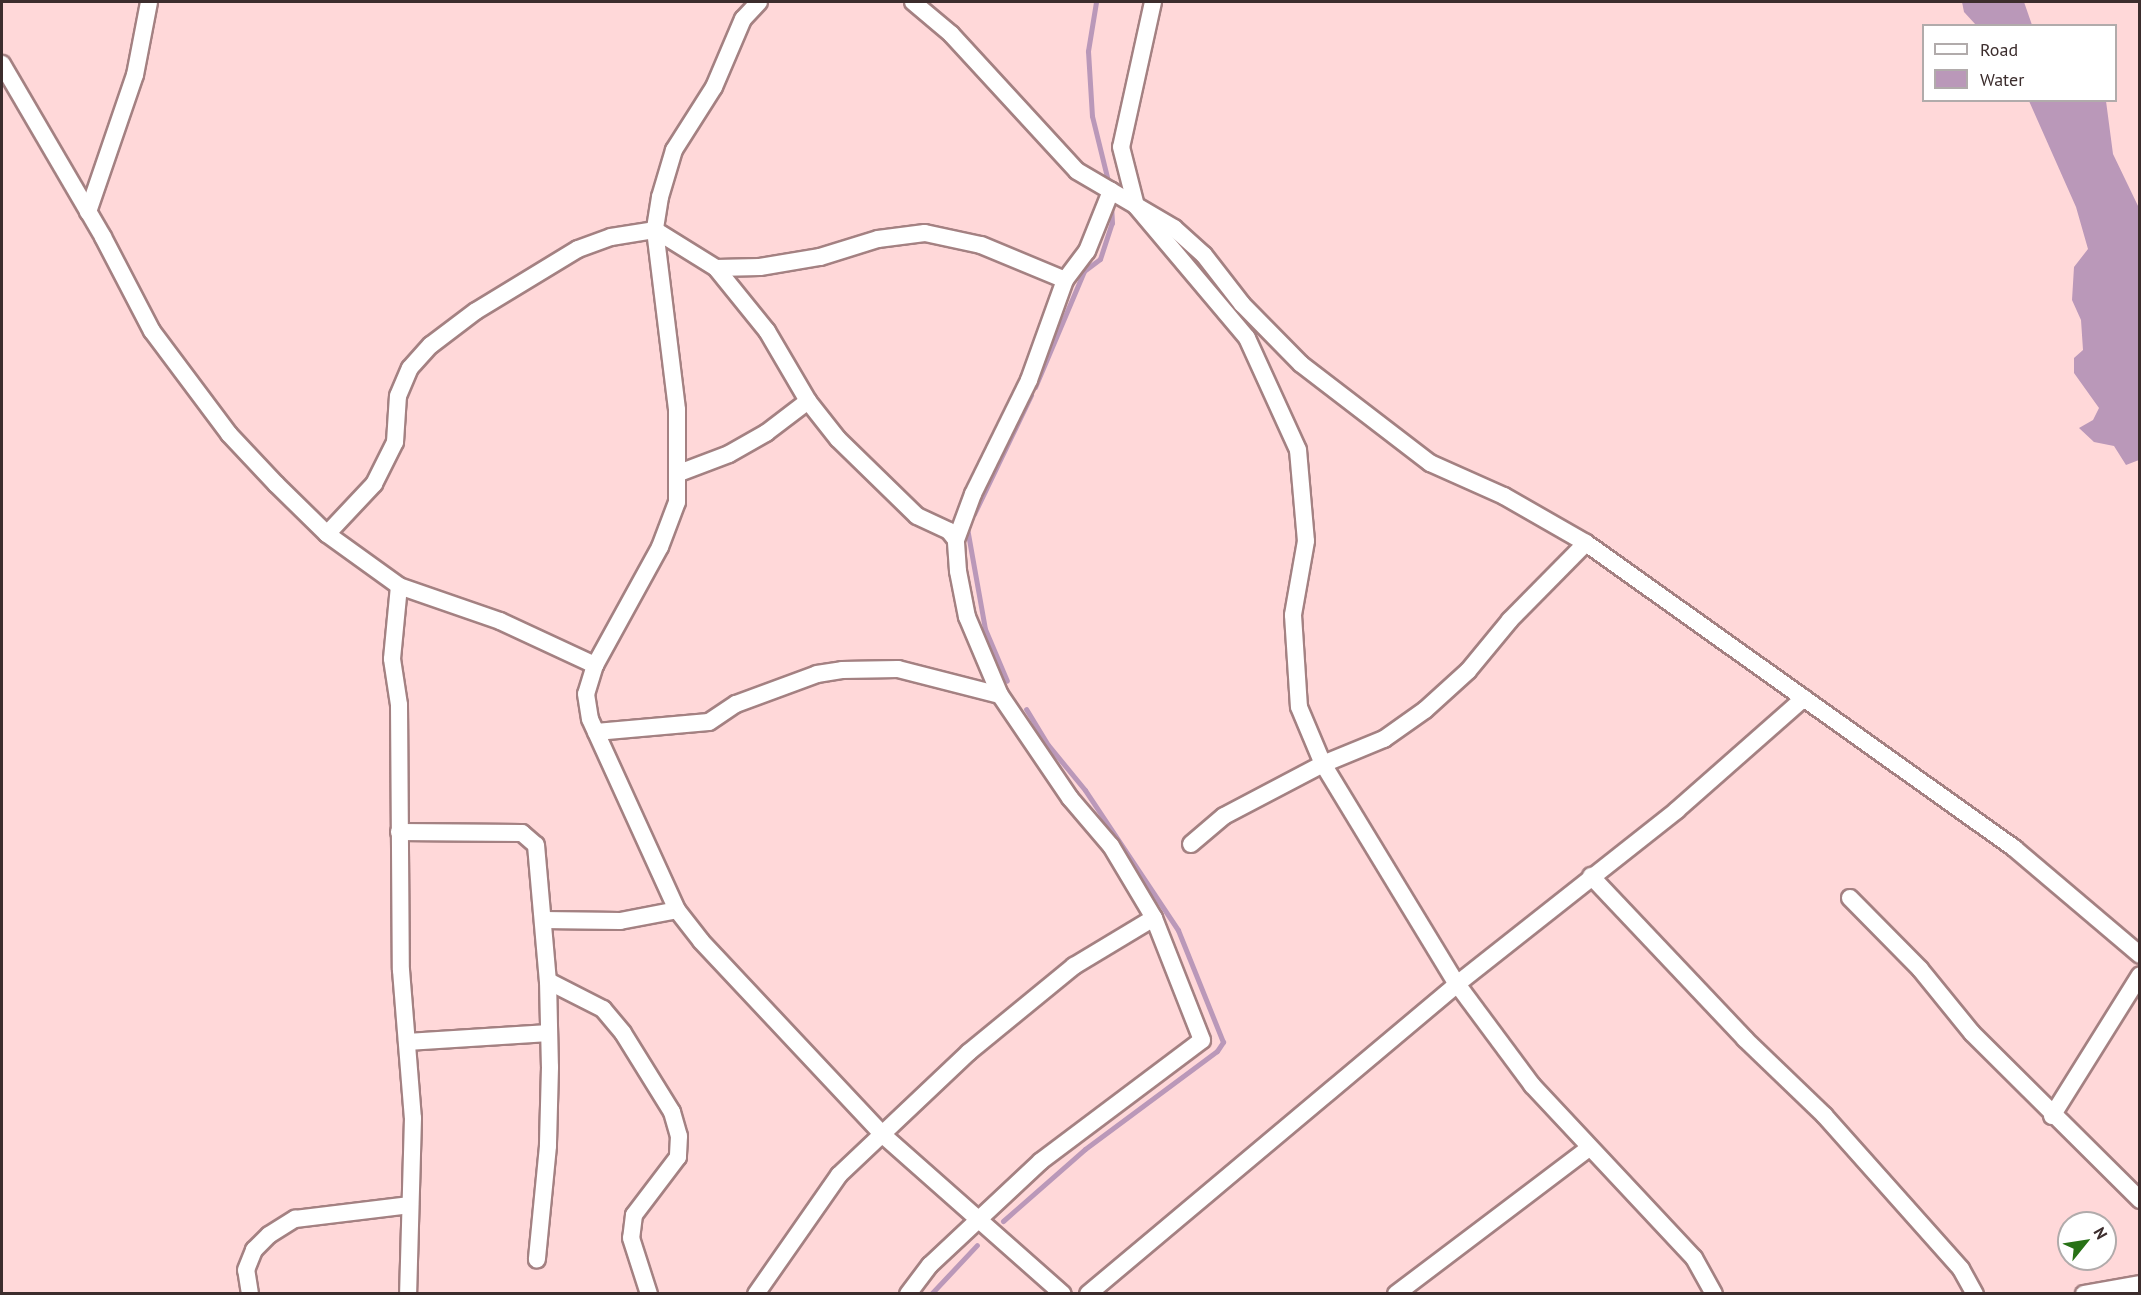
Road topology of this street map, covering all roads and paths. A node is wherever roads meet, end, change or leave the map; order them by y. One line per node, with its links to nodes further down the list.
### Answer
1 (148, 2): 8 (street)
2 (759, 2): 9 (street)
3 (913, 2): 6 (street)
4 (1154, 2): 7 (street)
5 (2, 64): 8 (street)
6 (1111, 191): 7 (street); 11 (street)
7 (1136, 206): 16 (street); 22 (street)
8 (88, 212): 14 (street)
9 (655, 230): 10 (street); 13 (street); 14 (street)
10 (716, 268): 11 (street); 12 (street)
11 (1065, 280): 15 (street)
12 (808, 402): 13 (street); 15 (street)
13 (679, 473): 18 (street)
14 (327, 534): 17 (street)
15 (956, 540): 19 (street)
16 (1586, 543): 20 (street); 22 (street)
17 (399, 586): 18 (street); 23 (street)
18 (595, 665): 21 (street)
19 (1000, 695): 21 (street); 28 (street)
20 (1804, 698): 25 (street); 30 (street)
21 (596, 732): 27 (street)
22 (1323, 764): 24 (street); 33 (street)
23 (399, 832): 29 (street); 35 (street)
24 (1191, 844)
25 (1591, 876): 33 (street); 53 (street)
26 (1850, 898): 36 (street)
27 (677, 910): 29 (street); 37 (street)
28 (1154, 918): 37 (street); 41 (street)
29 (543, 920): 32 (street)
30 (2139, 955)
31 (2139, 975): 36 (street)
32 (548, 981): 34 (street); 46 (street)
33 (1457, 984): 38 (street); 50 (street)
34 (549, 1033): 35 (street); 42 (street)
35 (407, 1042): 40 (street)
36 (2052, 1116): 39 (street)
37 (884, 1136): 41 (street); 47 (street)
38 (1588, 1149): 51 (street); 52 (street)
39 (2139, 1200)
40 (410, 1205): 44 (street); 45 (street)
41 (979, 1219): 48 (street); 49 (street)
42 (537, 1259)
43 (2139, 1287): 54 (street)
44 (250, 1293)
45 (408, 1293)
46 (649, 1293)
47 (756, 1293)
48 (908, 1293)
49 (1063, 1293)
50 (1088, 1293)
51 (1396, 1293)
52 (1714, 1293)
53 (1975, 1293)
54 (2084, 1293)

